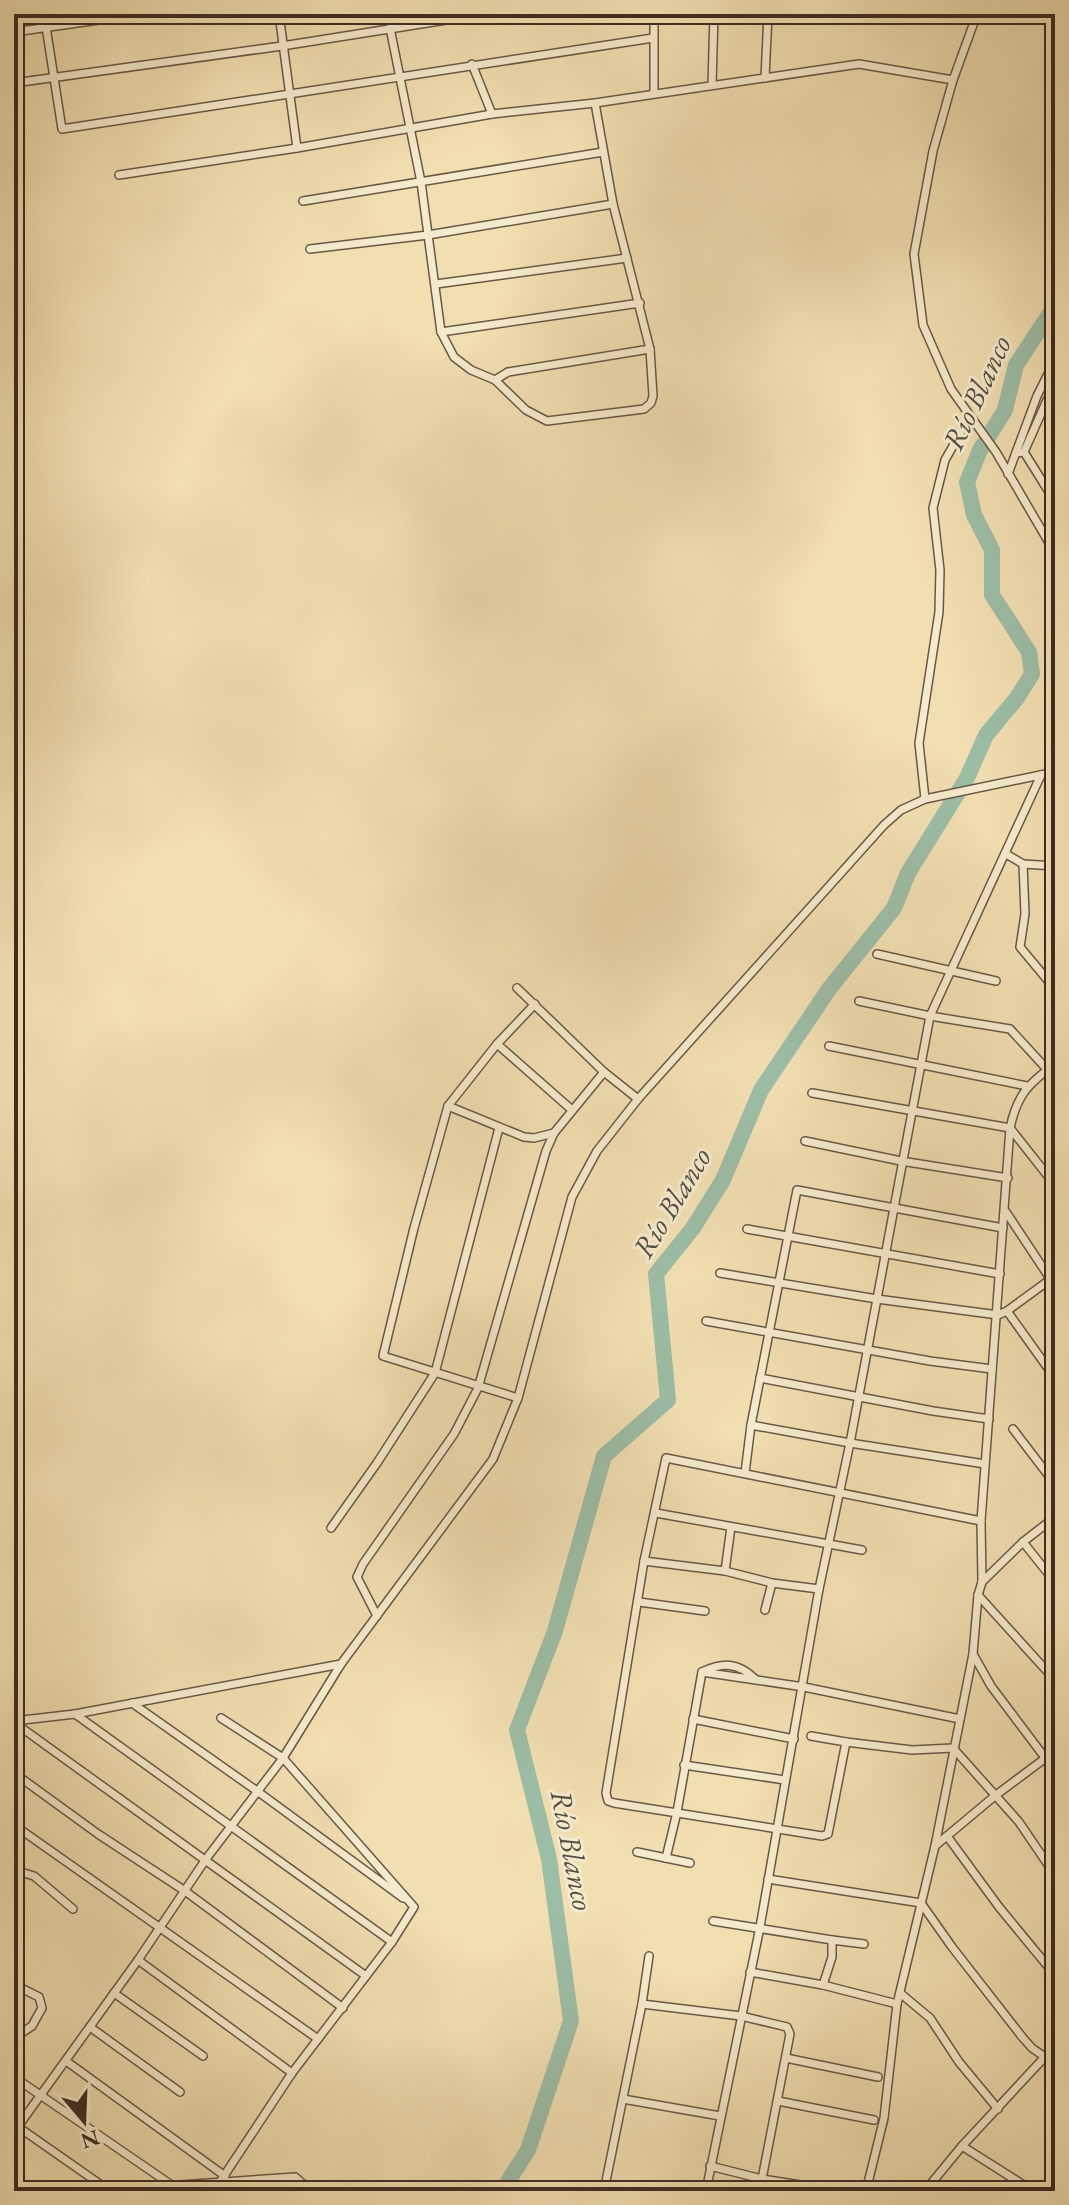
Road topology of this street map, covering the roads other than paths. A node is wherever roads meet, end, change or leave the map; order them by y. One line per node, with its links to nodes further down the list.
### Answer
1 (44, 14): 11 (street)
2 (141, 14): 11 (street)
3 (279, 14): 14 (street)
4 (399, 14): 10 (street)
5 (484, 14): 10 (street)
6 (654, 14): 13 (street)
7 (714, 14): 21 (street)
8 (768, 14): 18 (street)
9 (977, 14): 19 (street)
10 (395, 27): 14 (street); 16 (street)
11 (45, 28): 12 (street); 17 (street)
12 (14, 32)
13 (653, 38): 15 (street); 23 (street)
14 (282, 46): 17 (street); 22 (street)
15 (472, 64): 16 (street); 25 (street)
16 (399, 77): 22 (street); 26 (street)
17 (53, 78): 20 (street); 22 (street)
18 (765, 78): 19 (street); 21 (street)
19 (953, 80): 43 (street)
20 (14, 83)
21 (712, 85): 23 (street)
22 (289, 93): 27 (street)
23 (654, 93): 24 (street)
24 (595, 103): 25 (street); 28 (street)
25 (492, 114): 26 (street)
26 (411, 129): 27 (street); 30 (street)
27 (297, 148): 29 (street)
28 (603, 152): 30 (street); 32 (street)
29 (119, 175)
30 (421, 182): 31 (street); 33 (street)
31 (303, 201)
32 (613, 204): 33 (street); 35 (street)
33 (428, 235): 34 (street); 36 (street)
34 (310, 249)
35 (627, 258): 36 (street); 37 (street)
36 (436, 284): 38 (street)
37 (640, 303): 38 (street); 39 (street)
38 (441, 332): 41 (street)
39 (650, 349): 41 (street); 41 (street)
40 (1055, 360): 44 (street)
41 (495, 380)
42 (1055, 409): 44 (street)
43 (973, 420): 45 (street); 52 (street)
44 (1020, 452): 45 (street); 47 (street)
45 (1008, 474): 49 (street)
46 (1055, 477): 47 (street)
47 (1044, 484): 48 (street)
48 (1055, 502)
49 (1055, 553)
50 (1055, 772): 51 (street)
51 (1041, 775): 52 (street); 53 (street)
52 (925, 799): 72 (street)
53 (1006, 854): 54 (street); 57 (street)
54 (1023, 864): 55 (street); 60 (street)
55 (1055, 866)
56 (877, 954): 57 (street)
57 (949, 971): 58 (street); 63 (street)
58 (996, 981)
59 (517, 988): 62 (street)
60 (1055, 989)
61 (859, 1001): 63 (street)
62 (535, 1004): 64 (street); 68 (street)
63 (930, 1016): 66 (street); 67 (street)
64 (497, 1044): 73 (street); 74 (street)
65 (829, 1046): 66 (street)
66 (920, 1064): 70 (street); 75 (street)
67 (1052, 1066): 69 (street); 70 (street)
68 (604, 1072): 72 (street); 74 (street)
69 (1055, 1078)
70 (1027, 1086): 77 (street)
71 (812, 1093): 75 (street)
72 (638, 1099): 105 (street)
73 (448, 1106): 76 (street); 100 (street)
74 (572, 1110): 78 (street)
75 (911, 1112): 77 (street); 80 (street)
76 (499, 1128): 78 (street); 100 (street)
77 (1010, 1128): 81 (street); 82 (street)
78 (554, 1133): 103 (street)
79 (805, 1141): 80 (street)
80 (901, 1161): 81 (street); 83 (street)
81 (1008, 1178): 84 (street)
82 (1055, 1185)
83 (892, 1208): 85 (street); 87 (street); 88 (street)
84 (1006, 1212): 85 (street); 91 (street)
85 (1003, 1228): 90 (street)
86 (747, 1229): 87 (street)
87 (789, 1235): 88 (street); 92 (street)
88 (885, 1254): 90 (street); 93 (street)
89 (720, 1273): 92 (street)
90 (1000, 1274): 95 (street)
91 (1054, 1281): 94 (street)
92 (780, 1282): 93 (street); 97 (street)
93 (877, 1299): 95 (street); 98 (street)
94 (1007, 1311): 95 (street); 102 (street)
95 (998, 1315): 99 (street)
96 (706, 1321): 97 (street)
97 (769, 1331): 98 (street); 101 (street)
98 (867, 1350): 99 (street); 104 (street)
99 (992, 1369): 106 (street)
100 (435, 1373): 103 (street); 118 (street)
101 (760, 1378): 104 (street); 107 (street)
102 (1055, 1378)
103 (478, 1388): 105 (street); 132 (street)
104 (859, 1396): 106 (street); 109 (street)
105 (518, 1398): 132 (street)
106 (989, 1419): 110 (street)
107 (751, 1425): 109 (street); 111 (street)
108 (1013, 1429): 112 (street)
109 (850, 1443): 110 (street); 113 (street)
110 (985, 1464): 116 (street)
111 (745, 1473): 113 (street); 114 (street)
112 (1055, 1484)
113 (840, 1491): 116 (street); 120 (street)
114 (656, 1513): 117 (street); 122 (street)
115 (1055, 1517): 119 (street)
116 (981, 1521): 124 (street)
117 (731, 1527): 120 (street); 123 (street)
118 (331, 1528)
119 (1023, 1542): 124 (street); 125 (street)
120 (829, 1546): 121 (street); 127 (street)
121 (862, 1550)
122 (644, 1561): 123 (street); 129 (street)
123 (725, 1571): 126 (street)
124 (982, 1582): 128 (street)
125 (1055, 1582)
126 (772, 1583): 127 (street); 130 (street)
127 (819, 1589): 138 (street)
128 (978, 1595): 133 (street); 137 (street)
129 (639, 1602): 131 (street); 158 (street)
130 (765, 1610)
131 (705, 1611)
132 (377, 1616): 134 (street)
133 (973, 1654): 135 (street); 136 (street)
134 (341, 1664): 139 (street); 150 (street)
135 (984, 1674): 136 (street); 151 (street)
136 (969, 1675): 143 (street)
137 (1055, 1680)
138 (804, 1687): 142 (street); 143 (street); 146 (street)
139 (132, 1703): 140 (street); 156 (street)
140 (75, 1714): 144 (street); 159 (street)
141 (221, 1718): 150 (street)
142 (693, 1719): 146 (street); 152 (street)
143 (960, 1719): 148 (street)
144 (17, 1725): 166 (street)
145 (811, 1736): 147 (street)
146 (794, 1739): 155 (street)
147 (846, 1742): 148 (street); 161 (street)
148 (953, 1748): 157 (street); 163 (street)
149 (1055, 1751): 151 (street)
150 (283, 1758): 156 (street); 173 (street)
151 (1045, 1758): 153 (street); 157 (street)
152 (684, 1765): 155 (street); 158 (street)
153 (1055, 1771)
154 (14, 1773): 171 (street)
155 (785, 1780): 161 (street)
156 (257, 1791): 159 (street); 173 (street)
157 (996, 1795): 162 (street); 169 (street)
158 (677, 1812): 161 (street); 165 (street)
159 (232, 1824): 166 (street); 179 (street)
160 (14, 1825): 176 (street)
161 (777, 1830): 170 (street)
162 (947, 1836): 163 (street); 184 (street)
163 (935, 1846): 172 (street)
164 (637, 1852): 165 (street)
165 (666, 1858): 167 (street)
166 (206, 1859): 171 (street); 185 (street)
167 (690, 1863)
168 (14, 1870): 174 (street)
169 (1055, 1875)
170 (768, 1879): 172 (street); 177 (street)
171 (185, 1891): 176 (street); 192 (street)
172 (921, 1903): 189 (street); 200 (street)
173 (414, 1907): 179 (street)
174 (73, 1909)
175 (713, 1921): 177 (street)
176 (160, 1926): 182 (street); 196 (street)
177 (760, 1927): 178 (street); 183 (street)
178 (832, 1940): 180 (street); 186 (street)
179 (392, 1942): 185 (street)
180 (864, 1944)
181 (649, 1956): 190 (street)
182 (138, 1960): 188 (street); 203 (street)
183 (750, 1972): 186 (street); 193 (street)
184 (1055, 1975)
185 (366, 1976): 192 (street)
186 (823, 1985): 191 (street)
187 (17, 1986): 195 (street)
188 (114, 1993): 194 (street); 198 (street)
189 (900, 1993): 191 (street); 210 (street)
190 (642, 2004): 193 (street); 208 (street)
191 (897, 2004): 233 (street)
192 (343, 2008): 196 (street)
193 (741, 2016): 199 (street); 211 (street)
194 (90, 2027): 201 (street); 206 (street)
195 (14, 2038)
196 (318, 2039): 203 (street)
197 (1055, 2046): 200 (street)
198 (203, 2056)
199 (786, 2058): 205 (street); 209 (street)
200 (1045, 2058): 202 (street); 210 (street)
201 (66, 2061): 207 (street); 219 (street)
202 (1055, 2064)
203 (292, 2073): 219 (street)
204 (14, 2077): 207 (street)
205 (878, 2077)
206 (180, 2092)
207 (40, 2094): 213 (street); 220 (street)
208 (623, 2099): 211 (street); 223 (street)
209 (778, 2101): 212 (street); 218 (street)
210 (998, 2109): 214 (street)
211 (720, 2116): 215 (street)
212 (874, 2120)
213 (15, 2128): 225 (street)
214 (962, 2146): 226 (street); 234 (street)
215 (710, 2166): 218 (street); 231 (street)
216 (295, 2177): 217 (street); 229 (street); 230 (street)
217 (270, 2179): 219 (street); 228 (street)
218 (762, 2179): 224 (street)
219 (227, 2183): 221 (street)
220 (170, 2184): 221 (street); 222 (street)
221 (190, 2188)
222 (147, 2189): 225 (street)
223 (606, 2189)
224 (811, 2189): 232 (street)
225 (108, 2190): 227 (street)
226 (928, 2190)
227 (93, 2191)
228 (271, 2191)
229 (299, 2191)
230 (311, 2191)
231 (706, 2191)
232 (839, 2191)
233 (866, 2191)
234 (1033, 2191)

